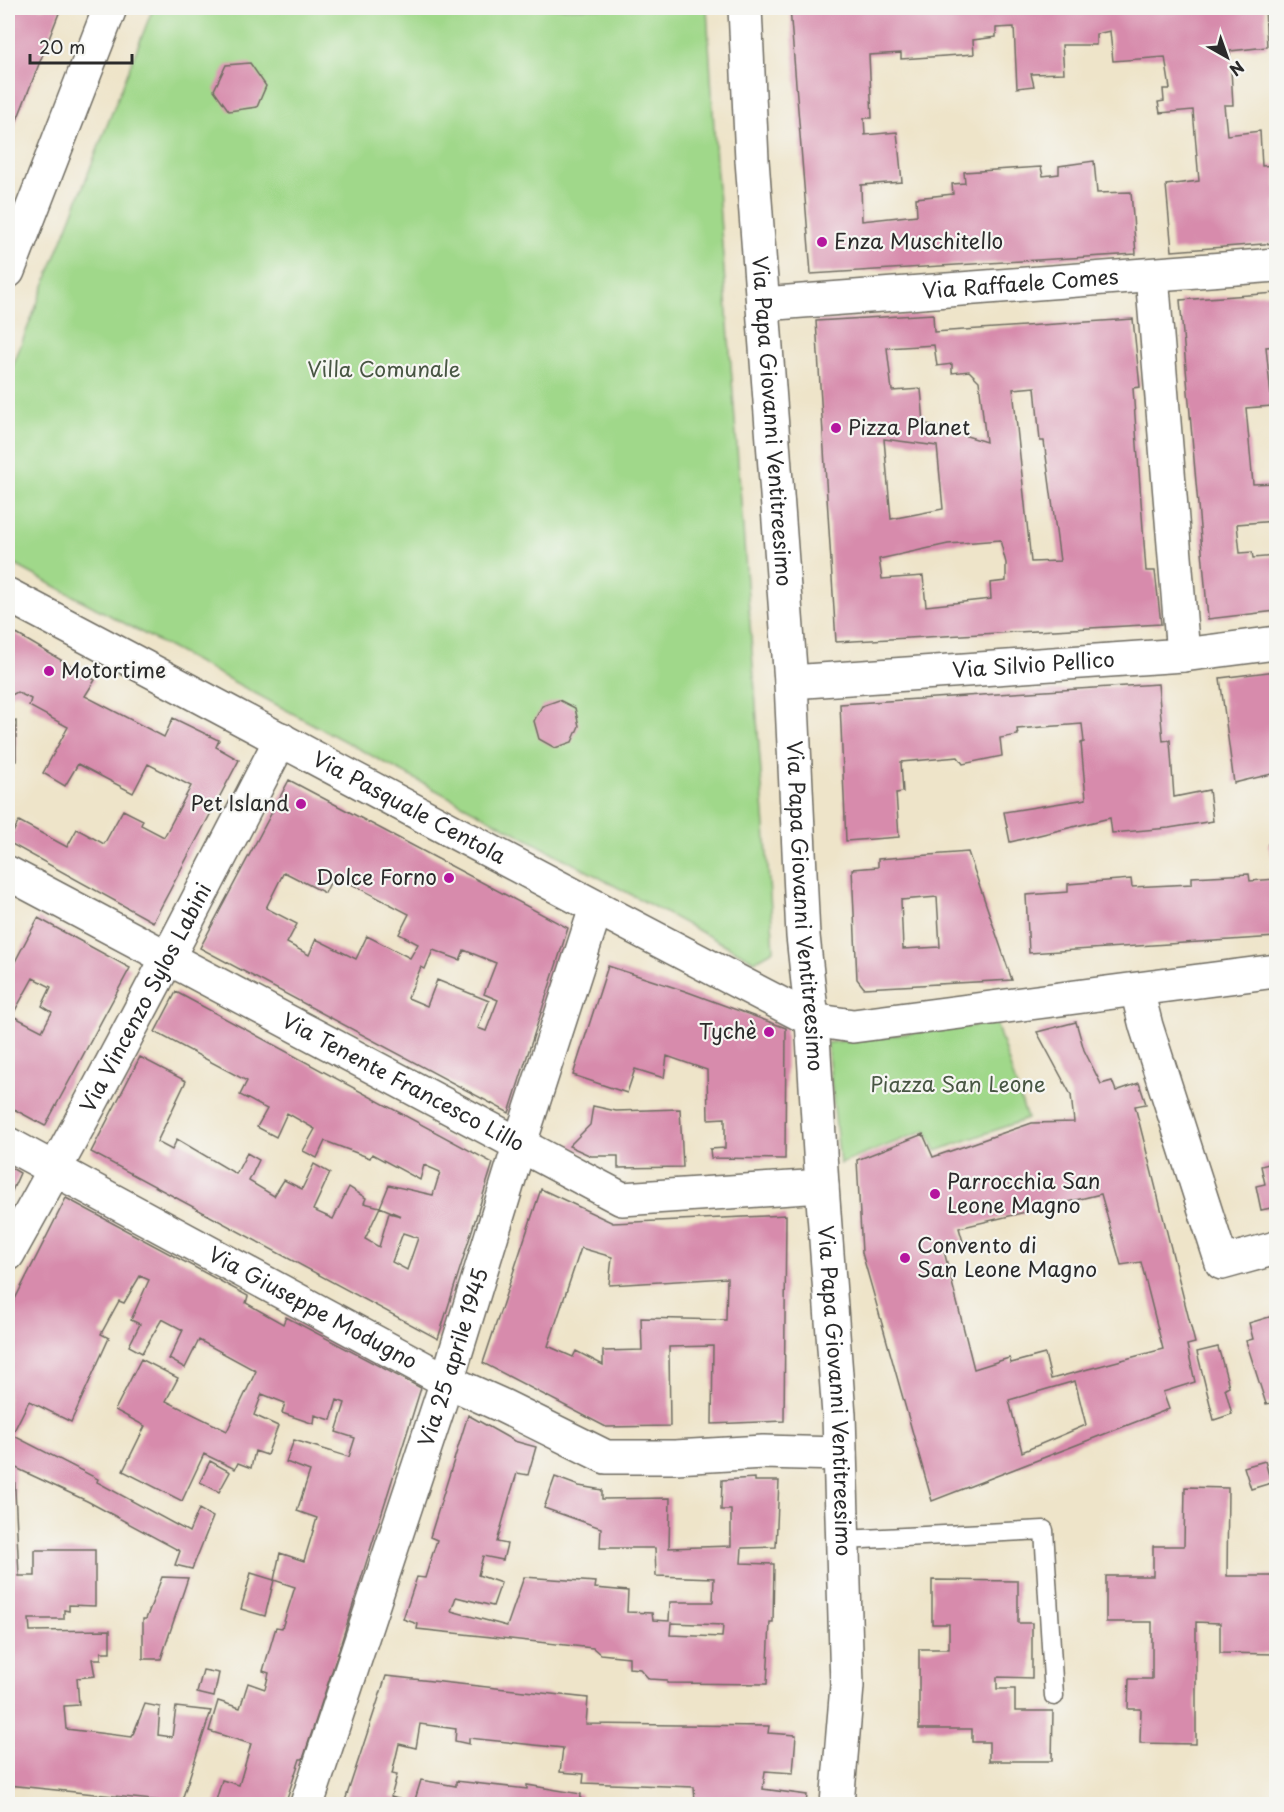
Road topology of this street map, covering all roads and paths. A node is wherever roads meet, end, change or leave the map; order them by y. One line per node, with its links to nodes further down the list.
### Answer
1 (110, 8): 4 (street)
2 (745, 8): 6 (street, Via Papa Giovanni Ventitreesimo)
3 (1276, 265): 5 (street, Via Raffaele Comes)
4 (8, 272)
5 (1152, 275): 6 (street, Via Raffaele Comes); 9 (street)
6 (763, 304): 10 (street, Via Papa Giovanni Ventitreesimo)
7 (8, 595): 11 (street, Via Pasquale Centola)
8 (1276, 643): 9 (street, Via Silvio Pellico)
9 (1183, 655): 10 (street, Via Silvio Pellico)
10 (791, 682): 17 (street, Via Papa Giovanni Ventitreesimo)
11 (281, 739): 13 (street, Via Pasquale Centola); 14 (street, Via Vincenzo Sylos Labini)
12 (8, 873): 14 (street, Via Tenente Francesco Lillo)
13 (596, 908): 17 (street, Via Pasquale Centola); 19 (street, Via 25 aprile 1945)
14 (169, 957): 19 (street, Via Tenente Francesco Lillo); 20 (street, Via Vincenzo Sylos Labini)
15 (1276, 971): 16 (street)
16 (1137, 990): 17 (street); 22 (street)
17 (812, 1020): 21 (street, Via Papa Giovanni Ventitreesimo)
18 (8, 1144): 20 (street, Via Giuseppe Modugno)
19 (519, 1146): 21 (street, Via Tenente Francesco Lillo); 24 (street, Via 25 aprile 1945)
20 (56, 1168): 23 (street, Via Vincenzo Sylos Labini); 24 (street, Via Giuseppe Modugno)
21 (822, 1186): 25 (street, Via Papa Giovanni Ventitreesimo)
22 (1276, 1248)
23 (8, 1254)
24 (447, 1381): 25 (street, Via Giuseppe Modugno); 28 (street, Via 25 aprile 1945)
25 (840, 1454): 26 (street, Via Papa Giovanni Ventitreesimo)
26 (843, 1540): 27 (lane); 29 (street, Via Papa Giovanni Ventitreesimo)
27 (1054, 1696)
28 (307, 1804)
29 (837, 1804)

